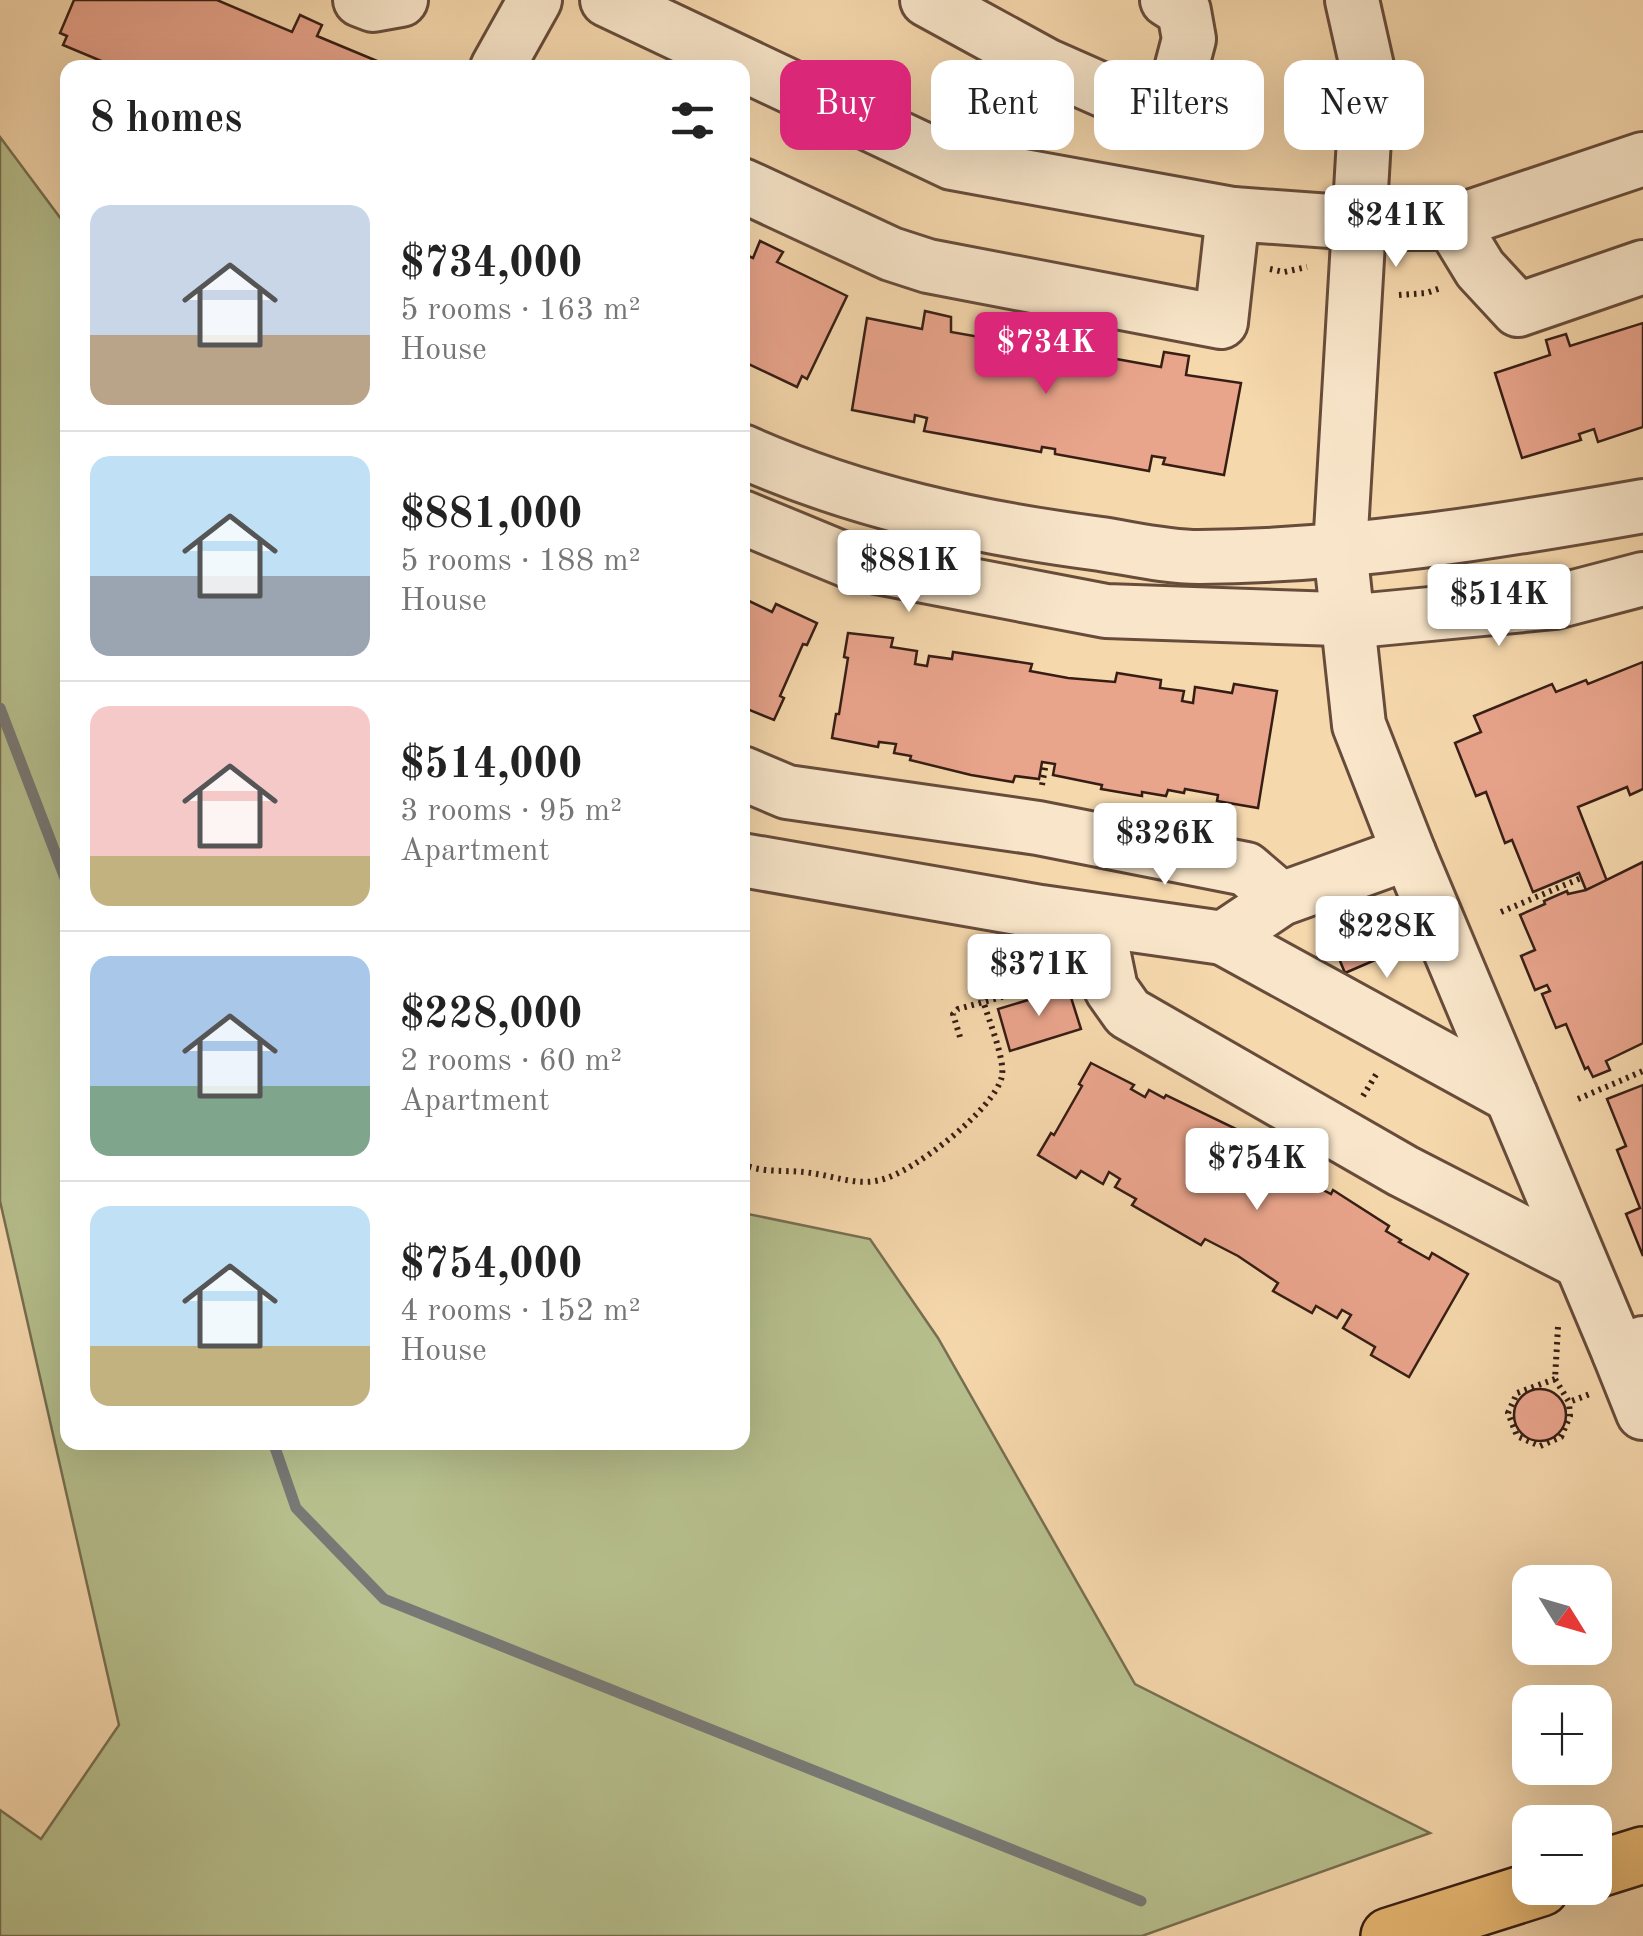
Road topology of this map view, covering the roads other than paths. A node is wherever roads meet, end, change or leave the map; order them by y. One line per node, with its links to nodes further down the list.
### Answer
1 (360, 0): 2 (street)
2 (401, 0)
3 (535, 0): 8 (street)
4 (607, 0): 9 (street)
5 (928, 0): 6 (street)
6 (1166, 0)
7 (1352, 0): 14 (street)
8 (501, 60)
9 (734, 60)
10 (750, 68): 13 (street)
11 (1643, 159): 15 (street)
12 (750, 189): 13 (street)
13 (1232, 214): 14 (street)
14 (1358, 222): 15 (street); 20 (street)
15 (1452, 223): 16 (street)
16 (1643, 267)
17 (750, 455): 20 (street)
18 (1643, 506): 20 (street)
19 (750, 520): 22 (street)
20 (1340, 549): 22 (street)
21 (1643, 579): 22 (street)
22 (1345, 618): 24 (street)
23 (765, 782): 25 (street); 26 (street)
24 (1408, 854): 26 (street); 29 (street)
25 (761, 864): 27 (street)
26 (1281, 898): 28 (street)
27 (1097, 921): 28 (street); 30 (street)
28 (1223, 938): 29 (street)
29 (1510, 1096): 30 (street)
30 (1578, 1261): 31 (street)
31 (1627, 1375)
32 (1643, 1855): 33 (main road)
33 (1612, 1865)
34 (1512, 1897): 35 (main road)
35 (1389, 1936)

